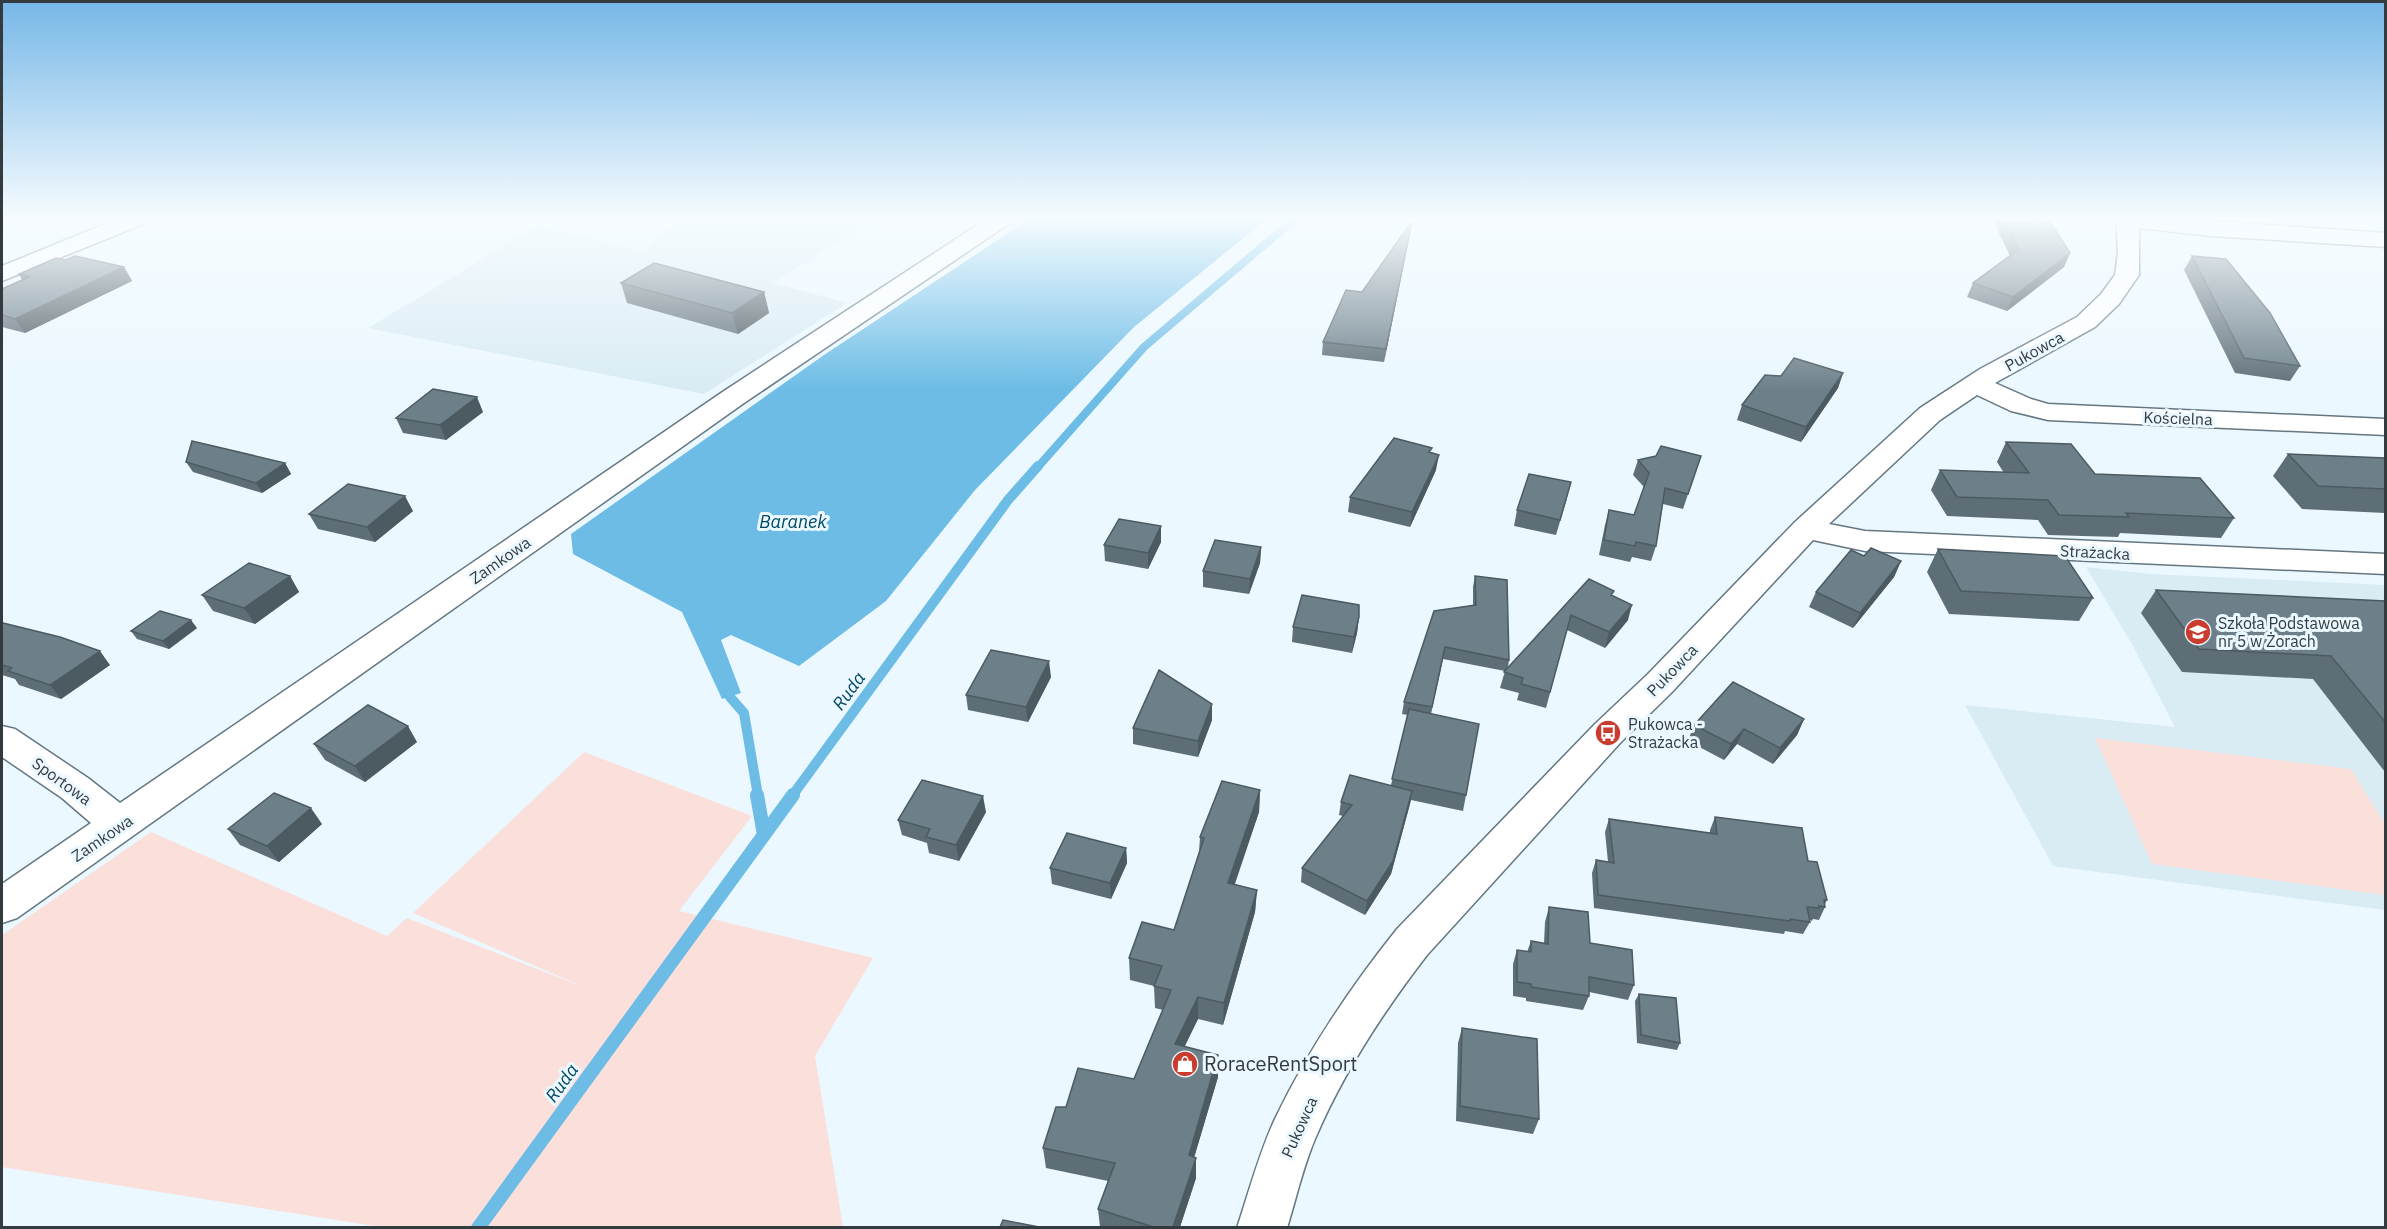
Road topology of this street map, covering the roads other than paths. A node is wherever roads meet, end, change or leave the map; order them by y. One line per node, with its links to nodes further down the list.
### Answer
1 (916, 275): 8 (street, Zamkowa)
2 (2127, 275): 3 (street, Pukowca)
3 (1976, 384): 4 (street, Kościelna); 5 (street, Pukowca)
4 (2385, 427)
5 (1806, 530): 6 (street, Strażacka); 10 (street, Pukowca)
6 (2385, 564)
7 (2, 739): 8 (street, Sportowa)
8 (120, 825): 9 (street, Zamkowa)
9 (2, 906)
10 (1262, 1227)

